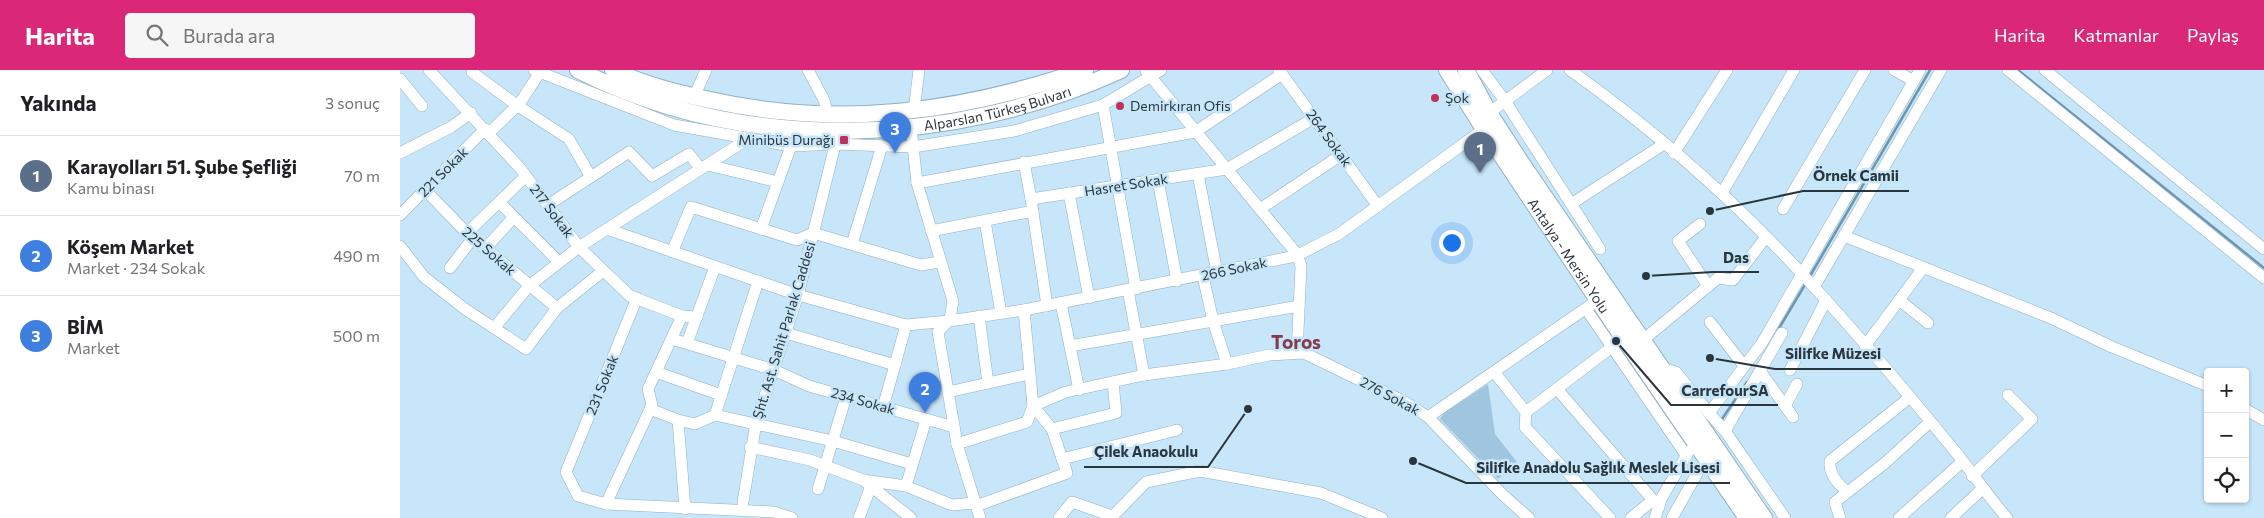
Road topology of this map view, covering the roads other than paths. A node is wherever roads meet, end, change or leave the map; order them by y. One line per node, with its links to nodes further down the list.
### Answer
1 (429, 70): 35 (street, 217 Sokak)
2 (578, 70): 43 (highway, Alparslan Türkeş Bulvarı)
3 (613, 70): 29 (highway, Alparslan Türkeş Bulvarı)
4 (706, 70): 29 (street)
5 (808, 70): 37 (street)
6 (919, 70): 34 (street)
7 (1086, 70): 34 (highway, Alparslan Türkeş Bulvarı)
8 (1121, 70): 39 (highway, Alparslan Türkeş Bulvarı)
9 (1161, 70): 26 (street)
10 (1447, 70): 40 (highway, Antalya - Mersin Yolu)
11 (1466, 70): 36 (highway, Antalya - Mersin Yolu)
12 (1482, 70): 30 (street)
13 (1547, 70): 30 (street)
14 (1570, 70): 45 (street)
15 (1727, 70): 51 (street)
16 (1794, 70): 65 (street)
17 (1866, 70): 72 (street)
18 (1894, 70): 28 (street)
19 (1920, 70): 28 (street)
20 (1941, 70): 83 (street)
21 (2008, 70): 102 (street)
22 (2045, 70): 90 (street)
23 (537, 71): 33 (street, 221 Sokak); 44 (street)
24 (472, 72): 33 (street)
25 (1280, 72): 38 (street, 264 Sokak); 42 (street)
26 (1147, 73): 31 (street); 42 (street)
27 (400, 79): 32 (street)
28 (1914, 81): 100 (street)
29 (694, 96): 37 (highway, Alparslan Türkeş Bulvarı)
30 (1505, 101): 36 (street); 68 (street)
31 (1103, 105): 48 (street); 49 (street)
32 (422, 106)
33 (518, 106): 41 (street, 221 Sokak); 58 (street)
34 (914, 111): 37 (highway, Alparslan Türkeş Bulvarı)
35 (471, 113): 41 (street, 217 Sokak); 50 (street)
36 (1489, 113): 177 (highway, Antalya - Mersin Yolu)
37 (828, 116)
38 (1314, 118): 52 (street, 264 Sokak); 55 (street, Hasret Sokak)
39 (911, 128): 43 (highway, Alparslan Türkeş Bulvarı); 49 (street)
40 (1484, 129): 70 (street, 266 Sokak); 115 (highway, Antalya - Mersin Yolu)
41 (487, 131): 57 (street, 217 Sokak); 63 (street, 221 Sokak)
42 (1196, 132): 48 (street); 55 (street)
43 (837, 137): 46 (street); 47 (street); 81 (street, Şht. Ast. Sahit Parlak Caddesi)
44 (749, 138): 46 (street); 54 (street)
45 (1664, 144): 51 (street); 68 (street)
46 (791, 146): 60 (street)
47 (882, 146): 49 (street); 85 (street)
48 (1111, 146): 53 (street); 62 (street)
49 (912, 147): 61 (street)
50 (400, 153)
51 (1674, 153): 65 (street)
52 (1341, 155): 70 (street, 264 Sokak); 71 (street)
53 (1024, 162): 61 (street); 66 (street)
54 (704, 167): 58 (street); 60 (street); 78 (street)
55 (1227, 169): 56 (street, Hasret Sokak); 71 (street)
56 (1198, 174): 59 (street, Hasret Sokak); 99 (street)
57 (526, 176): 67 (street); 69 (street, 217 Sokak)
58 (591, 177): 69 (street)
59 (1158, 180): 62 (street, Hasret Sokak); 104 (street)
60 (778, 182): 79 (street)
61 (916, 183): 80 (street)
62 (1118, 186): 64 (street, Hasret Sokak); 108 (street)
63 (425, 190): 74 (street, 221 Sokak); 82 (street, 225 Sokak)
64 (1070, 193): 66 (street, Hasret Sokak); 111 (street)
65 (1722, 193): 84 (street)
66 (1031, 199): 73 (street)
67 (499, 202): 75 (street); 82 (street)
68 (1571, 204): 89 (street)
69 (548, 206): 87 (street, 217 Sokak)
70 (1378, 206): 92 (street, 266 Sokak)
71 (1260, 209): 92 (street)
72 (1783, 209)
73 (1033, 211): 76 (street); 116 (street)
74 (400, 215)
75 (514, 217): 88 (street); 93 (street)
76 (985, 220): 80 (street); 120 (street)
77 (1700, 224): 106 (street)
78 (607, 229): 87 (street); 91 (street)
79 (761, 229): 81 (street); 91 (street)
80 (931, 231): 94 (street)
81 (813, 233): 85 (street); 109 (street, Şht. Ast. Sahit Parlak Caddesi)
82 (470, 236): 88 (street, 225 Sokak); 96 (street)
83 (1844, 236): 97 (street); 107 (street)
84 (1766, 237): 100 (street); 106 (street)
85 (852, 244): 94 (street)
86 (400, 246): 129 (street)
87 (579, 247): 93 (street); 98 (street, 217 Sokak)
88 (486, 249): 105 (street, 225 Sokak)
89 (1600, 249)
90 (2264, 249)
91 (672, 252): 95 (street)
92 (1297, 256): 99 (street, 266 Sokak); 117 (street)
93 (560, 262): 105 (street)
94 (940, 262): 124 (street)
95 (715, 267): 103 (street); 123 (street)
96 (450, 268)
97 (1923, 268): 113 (street); 154 (street)
98 (604, 271): 110 (street, 217 Sokak); 118 (street)
99 (1217, 273): 101 (street, 266 Sokak)
100 (1802, 274): 107 (street); 143 (street)
101 (1203, 276): 104 (street, 266 Sokak); 125 (street)
102 (2264, 278)
103 (758, 281): 109 (street); 140 (street)
104 (1177, 281): 108 (street, 266 Sokak)
105 (529, 286): 118 (street, 225 Sokak); 129 (street)
106 (1708, 286): 133 (street)
107 (1814, 287): 112 (street)
108 (1132, 289): 111 (street, 266 Sokak); 132 (street)
109 (798, 295): 128 (street); 130 (street, Şht. Ast. Sahit Parlak Caddesi)
110 (637, 298): 121 (street, 217 Sokak); 197 (street, 231 Sokak)
111 (1089, 298): 114 (street, 266 Sokak)
112 (1826, 300): 137 (street); 145 (street)
113 (1899, 300): 127 (street); 137 (street)
114 (1061, 303): 116 (street, 266 Sokak); 136 (street)
115 (1592, 305): 138 (street); 148 (street); 177 (highway, Antalya - Mersin Yolu)
116 (1047, 306): 119 (street, 266 Sokak)
117 (1299, 306): 125 (street); 139 (street)
118 (557, 308): 129 (street)
119 (1024, 310): 120 (street, 266 Sokak); 149 (street)
120 (1001, 313): 122 (street, 266 Sokak)
121 (682, 316): 123 (street, 217 Sokak); 134 (street)
122 (979, 316): 124 (street, 266 Sokak); 152 (street)
123 (697, 317): 135 (street)
124 (949, 321): 128 (street, 266 Sokak); 157 (street)
125 (1213, 322): 132 (street); 141 (street)
126 (1710, 322): 143 (street)
127 (1928, 322)
128 (906, 325): 142 (street)
129 (494, 328)
130 (786, 333): 142 (street); 144 (street, Şht. Ast. Sahit Parlak Caddesi)
131 (1782, 333): 146 (street)
132 (1135, 335): 136 (street); 150 (street)
133 (1649, 335)
134 (672, 338): 135 (street, 234 Sokak); 147 (street)
135 (687, 343): 140 (street, 234 Sokak)
136 (1070, 346): 156 (street)
137 (1865, 346): 161 (street)
138 (1612, 347): 155 (street); 184 (street)
139 (1301, 353): 141 (street); 170 (street, 276 Sokak)
140 (734, 356): 144 (street, 234 Sokak); 158 (street)
141 (1227, 364): 150 (street)
142 (895, 365): 164 (street)
143 (1744, 366): 177 (street)
144 (774, 370): 160 (street, 234 Sokak); 175 (street, Şht. Ast. Sahit Parlak Caddesi)
145 (1790, 370)
146 (1760, 371): 163 (street); 180 (street)
147 (656, 372): 158 (street); 165 (street)
148 (1494, 372): 167 (street); 170 (street)
149 (1029, 374): 152 (street); 162 (street)
150 (1144, 375): 151 (street)
151 (1113, 382): 156 (street); 178 (street)
152 (988, 383): 157 (street)
153 (1797, 384): 163 (street)
154 (2204, 384)
155 (1557, 389): 167 (street); 200 (street)
156 (1079, 390): 162 (street)
157 (948, 392): 176 (street)
158 (721, 395): 168 (street)
159 (2008, 395): 190 (street)
160 (846, 397): 164 (street, 234 Sokak); 181 (street)
161 (1909, 398): 174 (street); 195 (street)
162 (1033, 406): 178 (street); 182 (street)
163 (1785, 406): 169 (street)
164 (883, 407): 172 (street, 234 Sokak)
165 (650, 408): 171 (street); 197 (street)
166 (2249, 411): 173 (street)
167 (1526, 412): 210 (street)
168 (715, 415): 171 (street); 175 (street)
169 (1792, 416)
170 (1428, 417): 209 (street, 276 Sokak)
171 (678, 420): 199 (street)
172 (926, 420): 176 (street, 234 Sokak); 188 (street)
173 (2264, 420)
174 (1930, 422): 187 (street); 195 (street)
175 (756, 423): 181 (street); 183 (street, Şht. Ast. Sahit Parlak Caddesi)
176 (954, 427): 182 (street)
177 (1702, 427): 180 (street); 184 (street); 186 (highway)
178 (1052, 429): 185 (street)
179 (1177, 430): 185 (street)
180 (1725, 431): 215 (street)
181 (833, 441): 188 (street); 189 (street)
182 (957, 444): 198 (street)
183 (750, 447): 189 (street); 196 (street, Şht. Ast. Sahit Parlak Caddesi)
184 (1686, 456): 200 (street)
185 (1062, 459): 198 (street)
186 (1709, 461): 212 (street); 213 (highway); 214 (highway)
187 (1962, 462): 190 (street); 217 (street)
188 (912, 464): 192 (street)
189 (825, 466): 191 (street); 194 (street)
190 (1972, 476): 193 (street)
191 (867, 483): 192 (street); 204 (street); 205 (street)
192 (906, 486): 198 (street)
193 (1982, 489): 218 (street); 219 (street)
194 (818, 490)
195 (1846, 491): 216 (street)
196 (742, 502)
197 (606, 504): 199 (street)
198 (975, 504): 206 (street)
199 (685, 508): 201 (street)
200 (1656, 508): 211 (street)
201 (772, 515): 203 (street)
202 (1112, 517): 207 (street); 208 (street)
203 (792, 518)
204 (859, 518)
205 (911, 518)
206 (980, 518)
207 (1059, 518)
208 (1382, 518)
209 (1529, 518)
210 (1610, 518)
211 (1631, 518)
212 (1672, 518)
213 (1747, 518)
214 (1764, 518)
215 (1785, 518)
216 (1840, 518)
217 (1899, 518)
218 (1951, 518)
219 (2007, 518)

